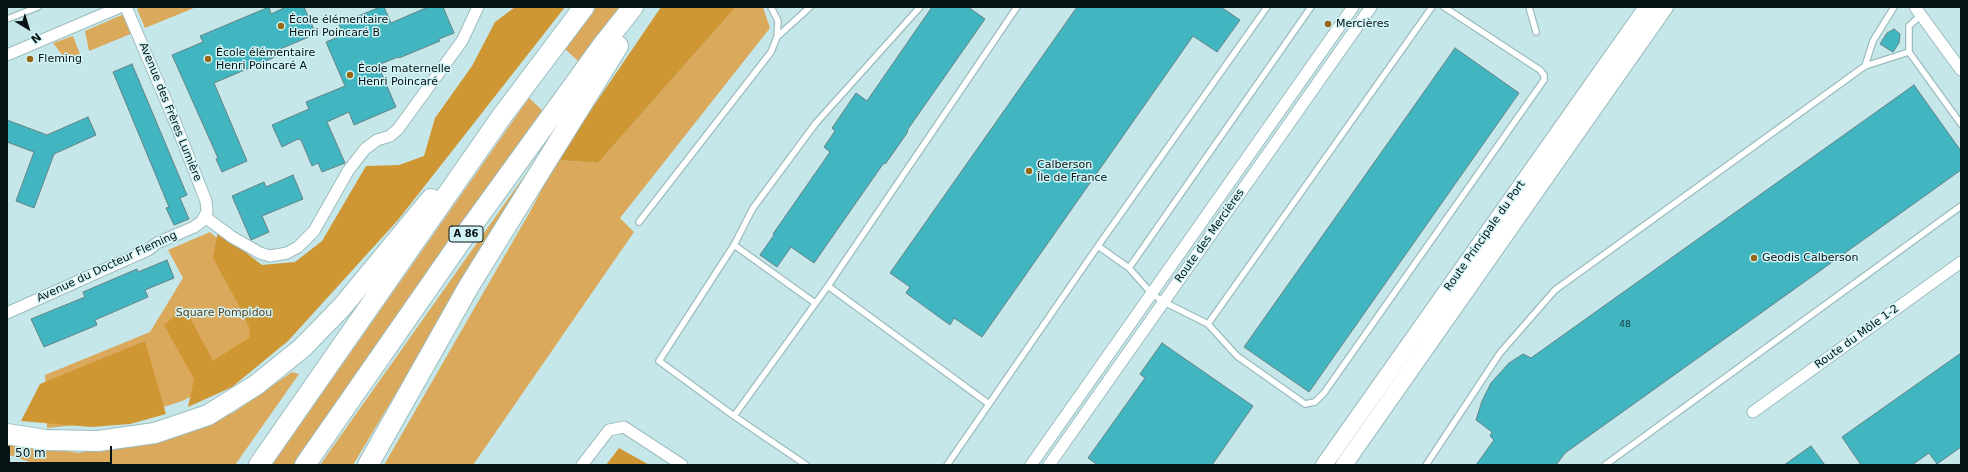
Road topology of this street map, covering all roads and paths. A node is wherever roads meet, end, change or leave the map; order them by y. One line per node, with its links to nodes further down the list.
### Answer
1 (38, 7): 23 (lane)
2 (120, 7): 27 (street)
3 (126, 7): 33 (street, Avenue des Frères Lumière)
4 (478, 7): 33 (street)
5 (584, 7): 31 (highway)
6 (633, 7): 50 (highway, A 86)
7 (641, 7): 51 (highway)
8 (771, 7): 25 (lane)
9 (810, 7): 25 (lane)
10 (920, 7): 35 (lane)
11 (1267, 7): 36 (lane)
12 (1311, 7): 38 (lane)
13 (1353, 7): 40 (street, Route des Mercières)
14 (1371, 7): 41 (street, Route des Mercières)
15 (1432, 7): 44 (lane)
16 (1444, 7): 44 (lane)
17 (1529, 7): 24 (lane)
18 (1647, 7): 58 (main road, Route Principale du Port)
19 (1665, 7): 59 (main road, Route Principale du Port)
20 (1014, 8): 39 (lane)
21 (1892, 9): 28 (lane)
22 (1918, 11): 26 (lane); 29 (street)
23 (7, 20)
24 (1536, 32)
25 (777, 37): 34 (lane)
26 (1909, 52): 28 (lane); 30 (lane)
27 (7, 54)
28 (1865, 66): 60 (lane)
29 (1961, 70)
30 (1961, 124)
31 (455, 185): 48 (highway); 49 (highway)
32 (1961, 206): 61 (lane)
33 (205, 217): 43 (street, Avenue du Docteur Fleming)
34 (639, 222)
35 (734, 245): 42 (lane); 47 (lane)
36 (1098, 246): 38 (lane); 45 (lane)
37 (1961, 262): 46 (street, Route du Môle 1-2)
38 (1129, 268): 40 (lane)
39 (828, 286): 42 (lane); 45 (lane)
40 (1152, 294): 41 (lane); 56 (street, Route des Mercières)
41 (1164, 302): 44 (lane); 57 (street, Route des Mercières)
42 (815, 303): 47 (lane)
43 (7, 313)
44 (1208, 324)
45 (988, 404): 55 (lane)
46 (1753, 412)
47 (734, 416): 54 (lane)
48 (7, 434)
49 (259, 465)
50 (305, 465)
51 (368, 465)
52 (582, 465): 53 (street)
53 (682, 465)
54 (806, 465)
55 (947, 465)
56 (1031, 465)
57 (1049, 465)
58 (1324, 465)
59 (1344, 465)
60 (1426, 465)
61 (1605, 465)

